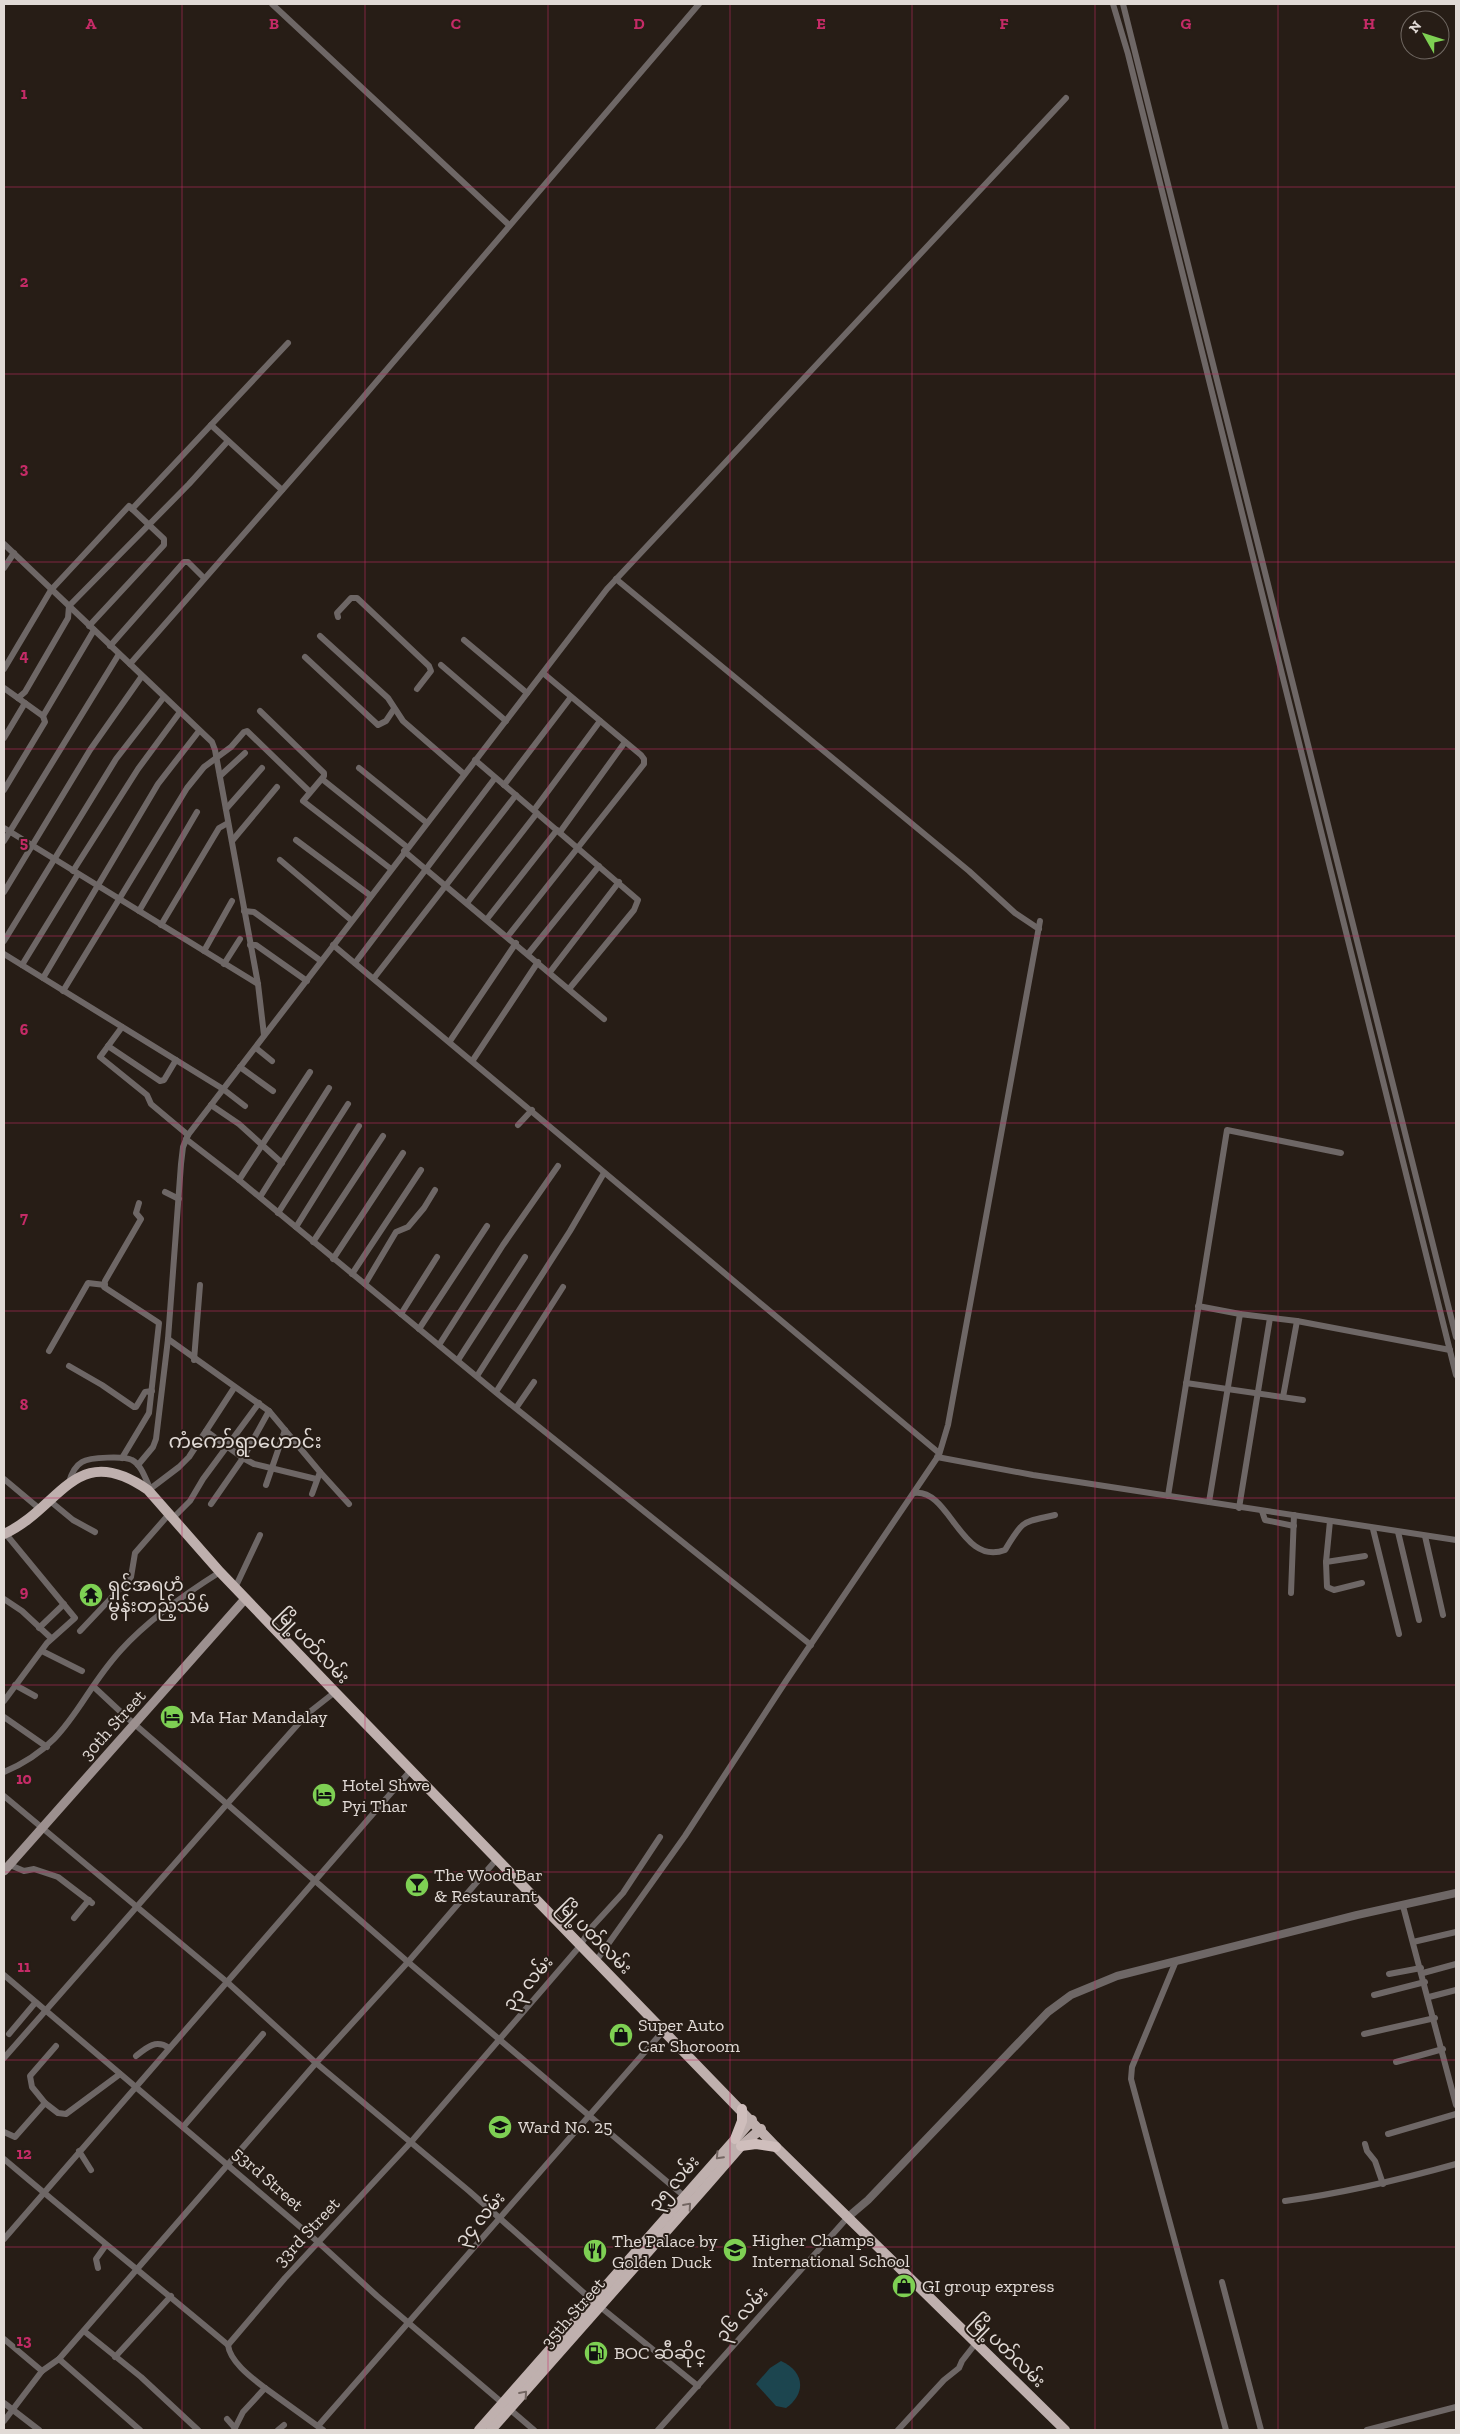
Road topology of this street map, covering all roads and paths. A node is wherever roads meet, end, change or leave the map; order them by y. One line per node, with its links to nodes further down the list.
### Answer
1 (272, 4): 6 (street)
2 (699, 4): 6 (street)
3 (1113, 4): 173 (street)
4 (1123, 4): 170 (street)
5 (1066, 98): 17 (street)
6 (509, 225): 10 (street)
7 (288, 343): 8 (street)
8 (211, 425): 9 (street); 11 (street)
9 (228, 440): 10 (street); 12 (street)
10 (282, 490): 16 (street)
11 (132, 509): 12 (street); 18 (street)
12 (148, 524): 19 (street); 21 (street)
13 (4, 544): 14 (street)
14 (14, 554): 15 (street); 18 (street)
15 (4, 568)
16 (204, 578): 24 (street); 27 (street)
17 (616, 579): 30 (street); 95 (street)
18 (51, 590): 19 (street); 29 (street)
19 (69, 606): 21 (street); 37 (street)
20 (338, 617): 33 (street)
21 (92, 628): 24 (street); 42 (street)
22 (320, 636): 39 (street)
23 (464, 640): 34 (street)
24 (110, 646): 25 (street)
25 (119, 654): 27 (street); 67 (street)
26 (305, 657): 39 (street)
27 (130, 664): 31 (street)
28 (441, 665): 43 (street)
29 (4, 669)
30 (543, 673): 34 (street); 36 (street)
31 (142, 676): 35 (street); 72 (street)
32 (4, 688): 37 (street)
33 (417, 689)
34 (527, 693): 43 (street)
35 (164, 696): 41 (street); 75 (street)
36 (571, 697): 44 (street); 57 (street)
37 (18, 698): 38 (street)
38 (25, 702): 42 (street); 46 (street)
39 (394, 709): 53 (street)
40 (260, 711): 56 (street)
41 (180, 712): 45 (street); 80 (street)
42 (43, 716): 59 (street)
43 (506, 721): 50 (street)
44 (600, 721): 47 (street); 64 (street)
45 (199, 731): 49 (street); 82 (street)
46 (4, 738)
47 (625, 742): 68 (street); 73 (street)
48 (245, 754): 54 (street)
49 (217, 759): 54 (street); 60 (street); 86 (street)
50 (475, 760): 53 (street); 55 (street)
51 (262, 768): 62 (street)
52 (359, 768): 66 (street)
53 (464, 774): 66 (street)
54 (220, 776): 62 (street)
55 (495, 778): 57 (street); 79 (street)
56 (322, 779): 60 (street); 74 (street)
57 (504, 785): 61 (street)
58 (277, 787): 71 (street)
59 (4, 790)
60 (310, 792): 78 (street)
61 (516, 795): 64 (street); 83 (street)
62 (226, 809): 65 (street)
63 (197, 812): 89 (street)
64 (535, 812): 68 (street); 88 (street)
65 (228, 823): 71 (street); 94 (street)
66 (426, 823): 74 (street)
67 (7, 830): 70 (street); 72 (street)
68 (558, 831): 73 (street); 91 (street)
69 (296, 840): 85 (street)
70 (4, 841)
71 (232, 841): 90 (street)
72 (32, 846): 75 (street); 84 (street)
73 (579, 848): 77 (street); 96 (street)
74 (406, 849): 78 (street); 79 (street)
75 (54, 859): 80 (street); 98 (street)
76 (280, 860): 92 (street)
77 (599, 866): 81 (street); 104 (street)
78 (391, 869): 85 (street)
79 (426, 869): 83 (street); 107 (street)
80 (76, 872): 82 (street); 109 (street)
81 (619, 882): 110 (street); 115 (street)
82 (97, 886): 86 (street); 111 (street)
83 (446, 886): 88 (street); 112 (street)
84 (4, 892)
85 (371, 896): 92 (street)
86 (121, 900): 89 (street); 116 (street)
87 (232, 901): 102 (street)
88 (467, 903): 91 (street)
89 (139, 911): 94 (street)
90 (244, 911): 100 (street); 105 (street)
91 (487, 919): 96 (street)
92 (351, 920): 101 (street)
93 (1040, 921): 95 (street)
94 (161, 925): 102 (street)
95 (1039, 929): 195 (street)
96 (508, 936): 99 (street)
97 (240, 939): 108 (street)
98 (4, 941)
99 (516, 943): 104 (street); 120 (street)
100 (250, 945): 113 (street); 114 (street)
101 (333, 945): 105 (street); 107 (street)
102 (204, 952): 108 (street)
103 (4, 954): 109 (street)
104 (528, 954): 106 (street)
105 (321, 961): 113 (street)
106 (538, 962): 110 (street); 124 (street)
107 (355, 963): 112 (street)
108 (224, 964): 114 (street)
109 (22, 965): 111 (street)
110 (550, 972): 115 (street)
111 (43, 978): 116 (street)
112 (374, 978): 120 (street)
113 (307, 981): 119 (street)
114 (258, 984): 119 (street)
115 (569, 989): 117 (street)
116 (63, 991): 118 (street)
117 (604, 1019)
118 (122, 1027): 121 (street); 123 (street)
119 (264, 1035): 122 (street)
120 (450, 1041): 124 (street)
121 (108, 1046): 123 (street); 138 (street)
122 (256, 1048): 125 (street); 126 (street)
123 (176, 1060): 129 (street)
124 (473, 1060): 134 (street)
125 (272, 1061)
126 (240, 1067): 129 (street); 130 (street)
127 (310, 1072): 139 (street)
128 (328, 1088): 142 (street)
129 (223, 1089): 132 (street); 133 (street)
130 (273, 1091)
131 (348, 1104): 152 (street)
132 (211, 1105): 138 (street); 139 (street)
133 (245, 1106)
134 (532, 1110): 135 (street); 145 (street)
135 (518, 1125)
136 (360, 1126): 154 (street)
137 (383, 1136): 155 (street)
138 (187, 1137): 146 (street); 150 (street)
139 (262, 1145): 142 (street); 146 (street)
140 (403, 1153): 158 (street)
141 (1341, 1153): 164 (street)
142 (282, 1163): 149 (street)
143 (558, 1166): 172 (street)
144 (421, 1170): 159 (street)
145 (604, 1173): 179 (street); 195 (street)
146 (239, 1180): 149 (street)
147 (435, 1190): 160 (street)
148 (165, 1192): 150 (street)
149 (260, 1197): 152 (street)
150 (179, 1199): 171 (street)
151 (139, 1203): 161 (street)
152 (278, 1213): 154 (street)
153 (486, 1226): 169 (street)
154 (296, 1227): 155 (street)
155 (313, 1242): 158 (street)
156 (438, 1257): 165 (street)
157 (525, 1257): 176 (street)
158 (333, 1259): 159 (street)
159 (352, 1274): 160 (street)
160 (365, 1284): 165 (street)
161 (105, 1285): 174 (street); 184 (street)
162 (200, 1285): 175 (street)
163 (563, 1287): 185 (street)
164 (1198, 1306): 166 (street); 181 (street)
165 (401, 1314): 169 (street)
166 (1240, 1314): 167 (street); 183 (street)
167 (1270, 1318): 168 (street); 186 (street)
168 (1297, 1322): 173 (street); 187 (street)
169 (419, 1329): 172 (street)
170 (1456, 1338)
171 (168, 1339): 175 (street); 198 (street)
172 (439, 1345): 176 (street)
173 (1450, 1350): 178 (street)
174 (48, 1351)
175 (194, 1360): 182 (street)
176 (458, 1360): 179 (street)
177 (69, 1366): 184 (street)
178 (1456, 1375)
179 (477, 1376): 185 (street)
180 (534, 1382): 190 (street)
181 (1186, 1383): 183 (street); 207 (street)
182 (234, 1388): 189 (street); 193 (street)
183 (1227, 1389): 186 (street); 209 (street)
184 (152, 1391): 196 (street)
185 (496, 1392): 190 (street)
186 (1259, 1393): 187 (street); 212 (street)
187 (1283, 1397): 188 (street)
188 (1302, 1400)
189 (259, 1403): 191 (street); 194 (street)
190 (516, 1408): 242 (street)
191 (269, 1411): 192 (street); 197 (street)
192 (285, 1430): 199 (street); 200 (street)
193 (206, 1431): 194 (street); 204 (street)
194 (227, 1446): 197 (street); 216 (street)
195 (938, 1455): 205 (street); 207 (street)
196 (122, 1458): 198 (street); 202 (street)
197 (243, 1458): 199 (street); 210 (street)
198 (138, 1464): 204 (street)
199 (272, 1470): 200 (street); 203 (street)
200 (318, 1476): 206 (street); 211 (street)
201 (4, 1479): 213 (street)
202 (69, 1482): 204 (main road, မြို့ပတ်လမ်း); 208 (main road, မြို့ပတ်လမ်း)
203 (266, 1485)
204 (153, 1493): 216 (main road, မြို့ပတ်လမ်း)
205 (914, 1493): 215 (street); 242 (street)
206 (312, 1494)
207 (1168, 1496): 209 (street)
208 (50, 1501): 213 (main road, မြို့ပတ်လမ်း); 221 (street)
209 (1209, 1502): 212 (street)
210 (211, 1504)
211 (349, 1504)
212 (1239, 1508): 214 (street)
213 (41, 1510): 223 (main road, မြို့ပတ်လမ်း)
214 (1262, 1511): 217 (street); 219 (street)
215 (1055, 1514)
216 (172, 1515): 229 (main road, မြို့ပတ်လမ်း); 239 (street)
217 (1294, 1515): 218 (street); 219 (street)
218 (1330, 1521): 220 (street); 228 (street)
219 (1294, 1526): 232 (street)
220 (1373, 1529): 222 (street); 240 (street)
221 (95, 1532)
222 (1398, 1532): 225 (street); 237 (street)
223 (4, 1533): 235 (street)
224 (260, 1535): 231 (street)
225 (1425, 1536): 226 (street); 236 (street)
226 (1456, 1540)
227 (1365, 1556): 228 (street)
228 (1326, 1562): 230 (street)
229 (220, 1572): 231 (main road, မြို့ပတ်လမ်း); 246 (street)
230 (1362, 1583)
231 (235, 1588): 233 (main road, မြို့ပတ်လမ်း)
232 (1291, 1592)
233 (245, 1598): 247 (main road, မြို့ပတ်လမ်း); 251 (main road, 30th Street)
234 (4, 1599): 238 (street)
235 (64, 1604): 238 (street); 241 (street)
236 (1443, 1615)
237 (1419, 1620)
238 (39, 1628): 241 (street)
239 (80, 1631)
240 (1399, 1634)
241 (51, 1638): 243 (street)
242 (811, 1645): 269 (street)
243 (42, 1651): 244 (street); 245 (street)
244 (82, 1671)
245 (15, 1685): 248 (street); 249 (street)
246 (94, 1687): 251 (street); 252 (street)
247 (335, 1692): 253 (main road, မြို့ပတ်လမ်း); 256 (street)
248 (35, 1696)
249 (4, 1701)
250 (4, 1716): 252 (street)
251 (135, 1724): 256 (street); 257 (main road, 30th Street)
252 (47, 1747): 254 (street)
253 (411, 1770): 259 (main road, မြို့ပတ်လမ်း); 261 (street)
254 (4, 1772)
255 (4, 1796): 257 (street)
256 (227, 1804): 261 (street); 264 (street)
257 (42, 1828): 260 (main road, 30th Street); 264 (street)
258 (660, 1837): 268 (street, ၃၃ လမ်း)
259 (496, 1860): 268 (main road, မြို့ပတ်လမ်း); 271 (street)
260 (7, 1868): 265 (street)
261 (315, 1881): 271 (street); 276 (street)
262 (1456, 1893): 263 (street)
263 (1403, 1906): 267 (street); 270 (street)
264 (136, 1907): 276 (street); 282 (street)
265 (74, 1918)
266 (1456, 1932): 267 (street)
267 (1414, 1942): 273 (street)
268 (580, 1946): 269 (main road, မြို့ပတ်လမ်း); 288 (street, ၃၃ လမ်း)
269 (596, 1961): 284 (main road, မြို့ပတ်လမ်း)
270 (1176, 1961): 322 (street); 361 (street)
271 (408, 1962): 288 (street); 295 (street)
272 (1456, 1964): 273 (street)
273 (1422, 1971): 274 (street); 277 (street)
274 (1388, 1974)
275 (4, 1976): 281 (street, 53rd Street)
276 (227, 1982): 290 (street); 295 (street)
277 (1425, 1982): 279 (street); 280 (street)
278 (1456, 1990): 280 (street)
279 (1374, 1995)
280 (1429, 1997): 283 (street)
281 (35, 2003): 282 (street, 53rd Street); 285 (street)
282 (45, 2010): 293 (street); 296 (street, 53rd Street)
283 (1435, 2018): 287 (street); 291 (street)
284 (664, 2030): 300 (main road, မြို့ပတ်လမ်း); 302 (street, ၃၄ လမ်း)
285 (9, 2034)
286 (263, 2034): 304 (street)
287 (1364, 2034)
288 (499, 2039): 302 (street); 308 (street, ၃၃ လမ်း)
289 (56, 2046): 298 (street)
290 (169, 2048): 292 (street); 297 (street)
291 (1443, 2049): 294 (street); 299 (street)
292 (136, 2056)
293 (4, 2058)
294 (1396, 2062)
295 (316, 2063): 308 (street); 314 (street)
296 (120, 2074): 297 (street, 53rd Street); 298 (street)
297 (135, 2087): 304 (street, 53rd Street); 312 (street)
298 (45, 2103): 306 (street)
299 (1456, 2105)
300 (742, 2109): 303 (main road, မြို့ပတ်လမ်း); 309 (highway)
301 (1456, 2114): 307 (street)
302 (591, 2115): 320 (street); 323 (street, ၃၄ လမ်း)
303 (752, 2120): 305 (main road, မြို့ပတ်လမ်း); 309 (main road)
304 (183, 2127): 314 (street, 53rd Street)
305 (761, 2129): 309 (main road, 35th Street); 311 (main road, မြို့ပတ်လမ်း)
306 (4, 2132)
307 (1388, 2134)
308 (411, 2142): 323 (street); 325 (street, 33rd Street)
309 (738, 2143): 311 (highway); 317 (main road, 35th Street)
310 (1365, 2144): 318 (street)
311 (776, 2147): 322 (main road, မြို့ပတ်လမ်း)
312 (79, 2151): 316 (street); 319 (street)
313 (4, 2160): 319 (street)
314 (227, 2164): 325 (street, 53rd Street); 328 (street)
315 (1456, 2164): 318 (street)
316 (91, 2170)
317 (704, 2180): 320 (main road, ၃၅ လမ်း); 331 (main road, 35th Street, one-way to 317)
318 (1383, 2184): 321 (street)
319 (43, 2193): 324 (street); 326 (street)
320 (684, 2196): 331 (main road, ၃၅ လမ်း)
321 (1285, 2200)
322 (848, 2217): 335 (main road, မြို့ပတ်လမ်း); 340 (street, ၃၆ လမ်း)
323 (500, 2219): 331 (street); 332 (street, ၃၄ လမ်း)
324 (4, 2239)
325 (318, 2242): 332 (street, 53rd Street); 336 (street, 33rd Street)
326 (106, 2245): 327 (street); 328 (street)
327 (98, 2268)
328 (138, 2270): 330 (street); 333 (street)
329 (1222, 2282): 362 (street)
330 (171, 2296): 336 (street); 337 (street)
331 (596, 2304): 340 (street); 343 (main road, ၃၅ လမ်း)
332 (409, 2322): 343 (street, 53rd Street); 349 (street, ၃၄ လမ်း)
333 (84, 2331): 337 (street); 338 (street)
334 (4, 2339): 339 (street)
335 (976, 2343): 359 (street); 360 (main road, မြို့ပတ်လမ်း)
336 (228, 2344): 341 (street)
337 (115, 2357): 353 (street)
338 (60, 2359): 339 (street); 352 (street)
339 (42, 2371): 345 (street)
340 (698, 2386): 358 (street, ၃၆ လမ်း)
341 (265, 2388): 349 (street); 350 (street)
342 (4, 2403): 345 (street)
343 (507, 2407): 355 (main road); 356 (main road); 357 (street, 53rd Street)
344 (1456, 2407): 363 (street)
345 (14, 2410): 347 (street); 351 (street)
346 (227, 2419): 350 (street)
347 (4, 2421)
348 (284, 2425): 354 (street)
349 (320, 2428)
350 (234, 2429)
351 (39, 2430)
352 (140, 2430)
353 (198, 2430)
354 (278, 2430)
355 (478, 2430)
356 (491, 2430)
357 (534, 2430)
358 (658, 2430)
359 (898, 2430)
360 (1065, 2430)
361 (1226, 2430)
362 (1261, 2430)
363 (1367, 2430)

